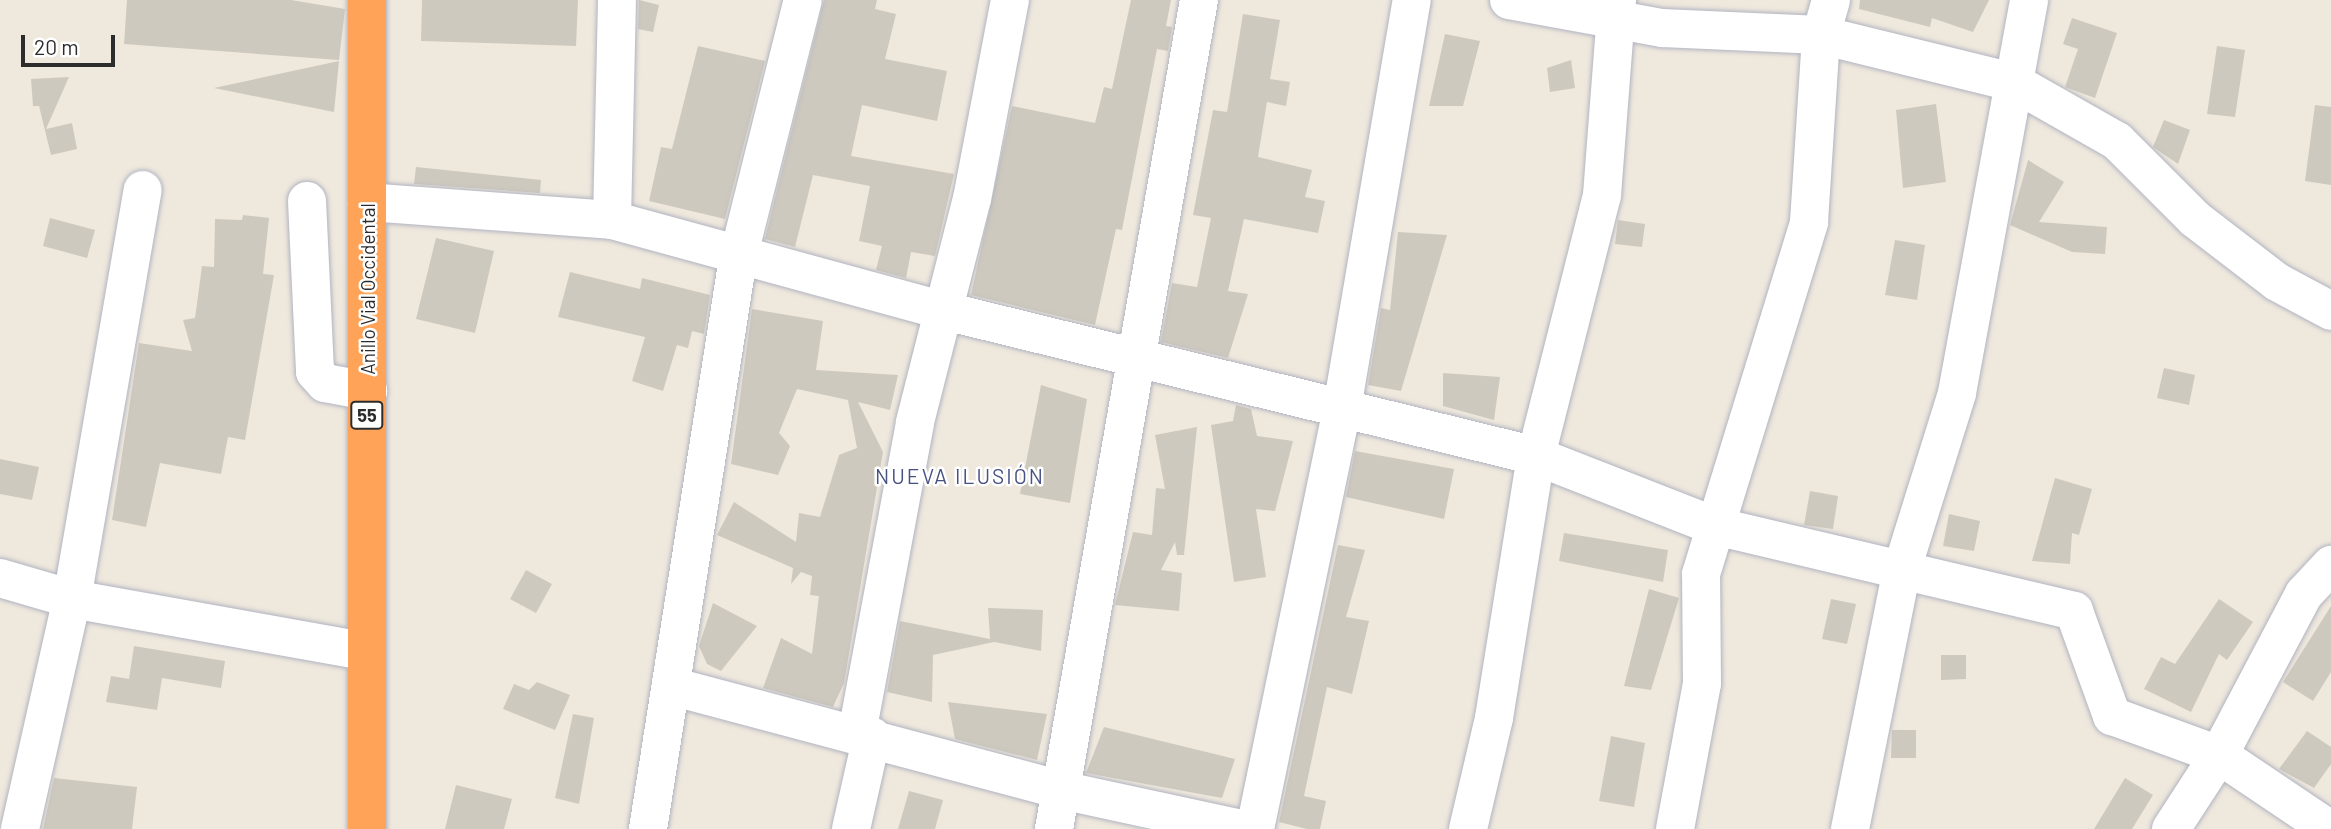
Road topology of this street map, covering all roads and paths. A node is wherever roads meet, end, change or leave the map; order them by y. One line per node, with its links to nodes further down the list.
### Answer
1 (367, 0): 14 (highway, Anillo Vial Occidental / 55)
2 (617, 0): 15 (street)
3 (803, 0): 16 (street)
4 (1010, 0): 17 (street)
5 (1199, 0): 19 (street)
6 (1412, 0): 21 (street)
7 (1509, 0): 9 (street)
8 (2029, 0): 11 (street)
9 (1614, 8): 10 (street); 22 (street)
10 (1826, 18): 11 (street); 23 (street)
11 (2013, 82): 18 (street); 25 (street)
12 (143, 190): 27 (street)
13 (307, 201): 20 (street)
14 (367, 202): 15 (street); 20 (highway, Anillo Vial Occidental / 55)
15 (612, 219): 16 (street)
16 (738, 258): 17 (street); 29 (street)
17 (941, 310): 19 (street); 30 (street)
18 (2331, 311)
19 (1139, 359): 21 (street); 32 (street)
20 (368, 391): 28 (highway, Anillo Vial Occidental / 55)
21 (1342, 408): 22 (street); 39 (street)
22 (1536, 456): 23 (street); 40 (street)
23 (1715, 526): 25 (street); 41 (street)
24 (2331, 565): 31 (street)
25 (1902, 569): 31 (street); 42 (street)
26 (0, 578): 27 (street)
27 (72, 599): 28 (street); 33 (street)
28 (364, 651): 34 (highway, Anillo Vial Occidental / 55)
29 (671, 686): 30 (street); 35 (street)
30 (865, 734): 32 (street); 36 (street)
31 (2219, 755): 43 (street); 44 (street)
32 (1061, 790): 37 (street); 38 (street)
33 (20, 829)
34 (367, 829)
35 (648, 829)
36 (850, 829)
37 (1054, 829)
38 (1242, 829)
39 (1255, 829)
40 (1468, 829)
41 (1675, 829)
42 (1850, 829)
43 (2171, 829)
44 (2329, 829)

